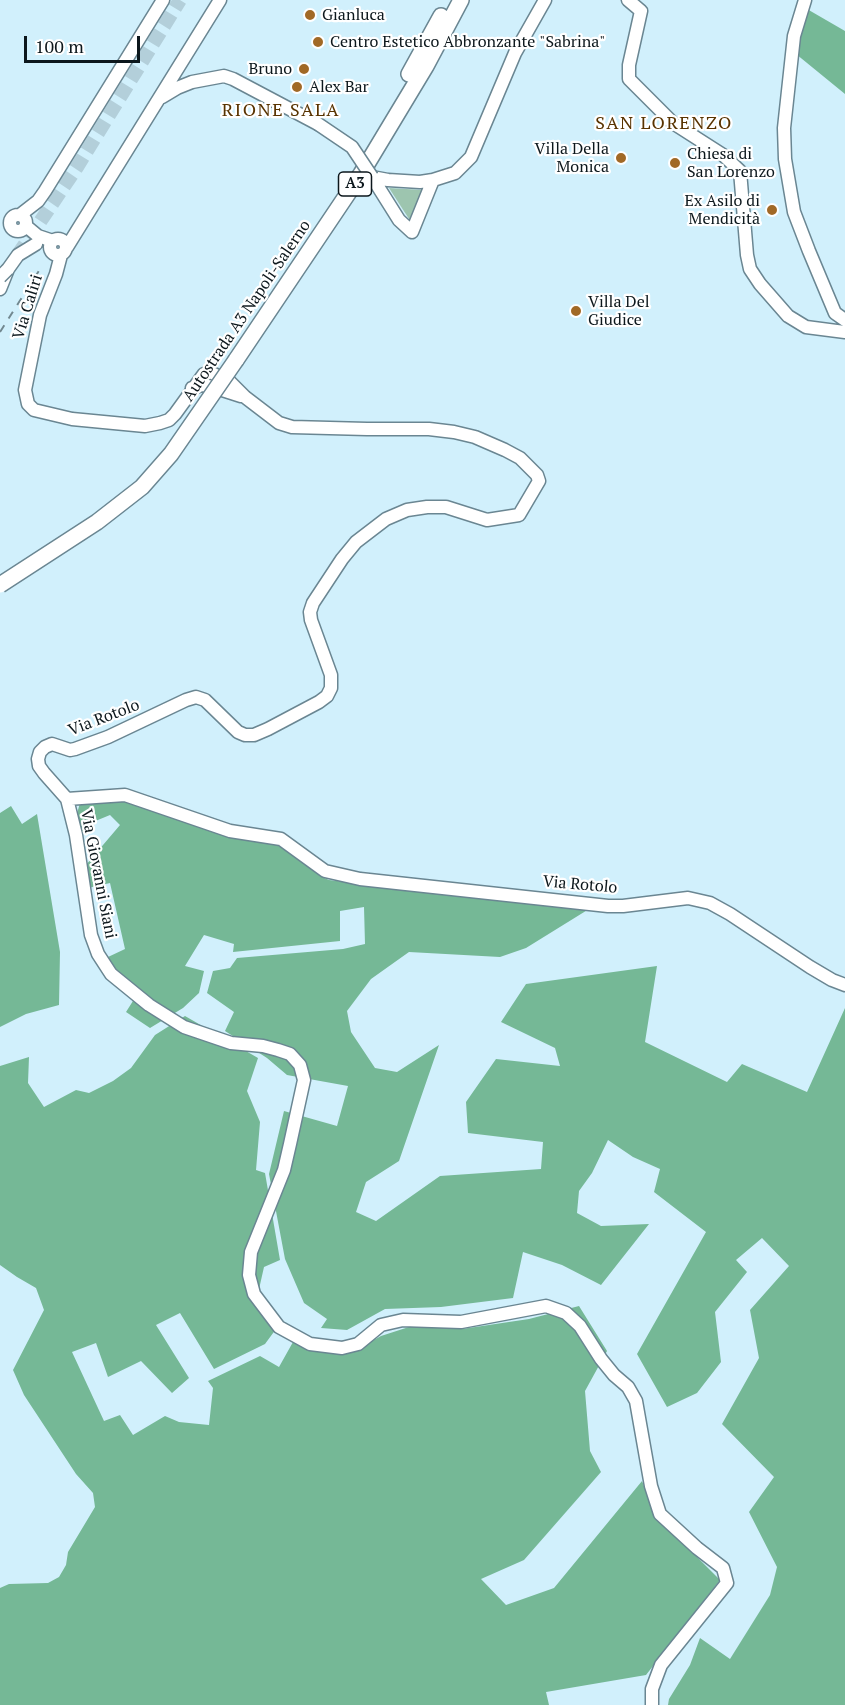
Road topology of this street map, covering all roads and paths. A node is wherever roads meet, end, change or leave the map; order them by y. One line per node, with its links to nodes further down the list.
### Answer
1 (164, 0): 13 (street)
2 (220, 0): 8 (street, Via Caliri)
3 (450, 0): 21 (highway, Autostrada A3 Napoli-Salerno / A3)
4 (461, 0): 21 (highway, Autostrada A3 Napoli-Salerno / A3)
5 (545, 0): 12 (street)
6 (628, 0): 20 (street)
7 (805, 0): 19 (street)
8 (179, 65): 9 (street); 10 (street, Via Caliri)
9 (192, 82): 10 (street); 11 (street, bridge)
10 (159, 100): 15 (street, Via Caliri)
11 (372, 177): 12 (street); 12 (street)
12 (433, 180)
13 (12, 223): 14 (street); 15 (street); 16 (street)
14 (36, 244): 15 (street); 16 (street)
15 (58, 249): 22 (street, Via Caliri)
16 (18, 255): 17 (street)
17 (4, 273): 18 (street, bridge)
18 (0, 288)
19 (845, 320)
20 (845, 332)
21 (233, 357): 23 (highway, Autostrada A3 Napoli-Salerno / A3); 24 (highway, Autostrada A3 Napoli-Salerno / A3, bridge)
22 (28, 404): 25 (street, Via Rotolo)
23 (0, 574)
24 (0, 585)
25 (67, 799): 26 (street, Via Rotolo); 27 (street, Via Giovanni Siani)
26 (845, 985)
27 (652, 1705)

